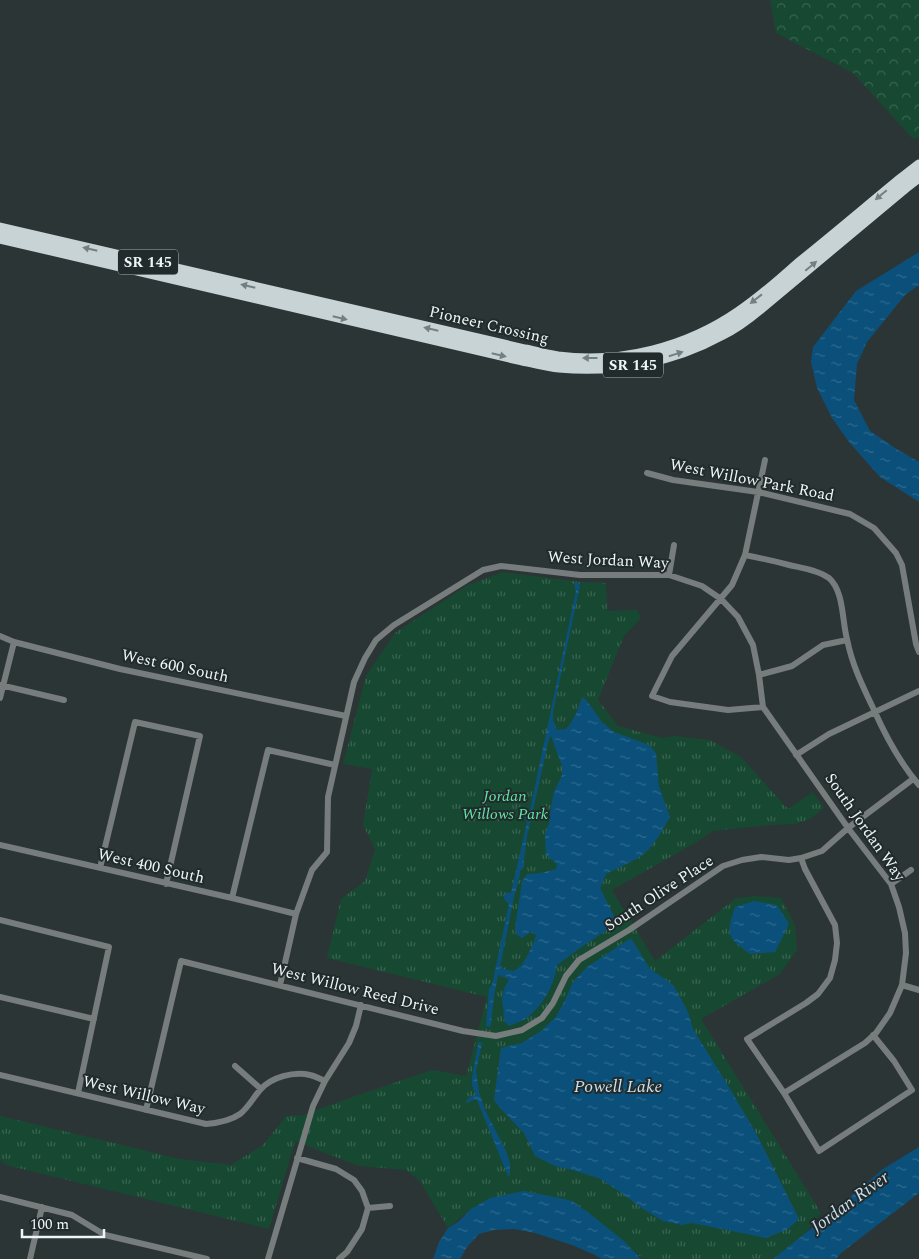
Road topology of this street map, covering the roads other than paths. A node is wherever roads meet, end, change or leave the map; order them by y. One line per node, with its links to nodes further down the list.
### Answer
1 (919, 165): 3 (highway, Pioneer Crossing / SR 145, one-way to 3)
2 (919, 177): 4 (highway, Pioneer Crossing / SR 145, one-way to 2)
3 (0, 228)
4 (0, 238)
5 (765, 460): 7 (street)
6 (647, 473): 7 (street, West Willow Park Road)
7 (758, 492): 9 (street); 16 (street, West Willow Park Road)
8 (674, 545): 10 (street)
9 (745, 554): 12 (street); 14 (street)
10 (669, 575): 11 (street, West Jordan Way); 24 (street, West Jordan Way)
11 (702, 586): 12 (street, South Jordan Way)
12 (721, 599): 17 (street, South Jordan Way); 22 (street)
13 (0, 636): 15 (street, West 600 South)
14 (846, 640): 17 (street); 23 (street)
15 (14, 642): 18 (street); 24 (street, West 600 South)
16 (919, 652)
17 (759, 675): 22 (street, South Jordan Way)
18 (2, 686): 20 (street); 21 (street)
19 (919, 691): 23 (street)
20 (0, 698)
21 (64, 700)
22 (763, 707): 25 (street, South Jordan Way)
23 (874, 712): 25 (street); 27 (street)
24 (346, 716): 26 (street)
25 (796, 755): 29 (street, South Jordan Way)
26 (335, 765): 36 (street); 37 (street)
27 (913, 778): 28 (street); 29 (street, South Olive Place)
28 (919, 785)
29 (848, 828): 31 (street, South Olive Place); 35 (street, South Jordan Way)
30 (0, 845): 32 (street, West 400 South)
31 (801, 858): 45 (street, South Olive Place); 51 (street)
32 (100, 868): 34 (street, West 400 South); 34 (street)
33 (911, 870): 35 (street)
34 (166, 884): 36 (street, West 400 South)
35 (891, 884): 40 (street, South Jordan Way)
36 (232, 898): 37 (street, West 400 South)
37 (296, 914): 39 (street)
38 (0, 920): 44 (street)
39 (280, 985): 43 (street, West Willow Reed Drive); 53 (street, West Willow Reed Drive)
40 (902, 986): 41 (street); 46 (street, South Jordan Way)
41 (919, 990)
42 (0, 997): 44 (street)
43 (361, 1005): 45 (street, West Willow Reed Drive); 49 (street)
44 (94, 1019): 52 (street)
45 (522, 1030)
46 (873, 1035): 51 (street, South Jordan Way); 51 (street)
47 (235, 1066): 50 (street)
48 (0, 1075): 52 (street, West Willow Way)
49 (325, 1081): 50 (street, West Willow Way); 54 (street)
50 (261, 1089): 53 (street, West Willow Way)
51 (784, 1093)
52 (78, 1094): 53 (street, West Willow Way)
53 (146, 1110)
54 (297, 1158): 58 (street); 61 (street)
55 (0, 1197): 57 (street)
56 (390, 1206): 58 (street)
57 (42, 1208): 59 (street); 60 (street)
58 (368, 1208): 62 (street)
59 (30, 1259)
60 (207, 1259)
61 (268, 1259)
62 (338, 1259)

